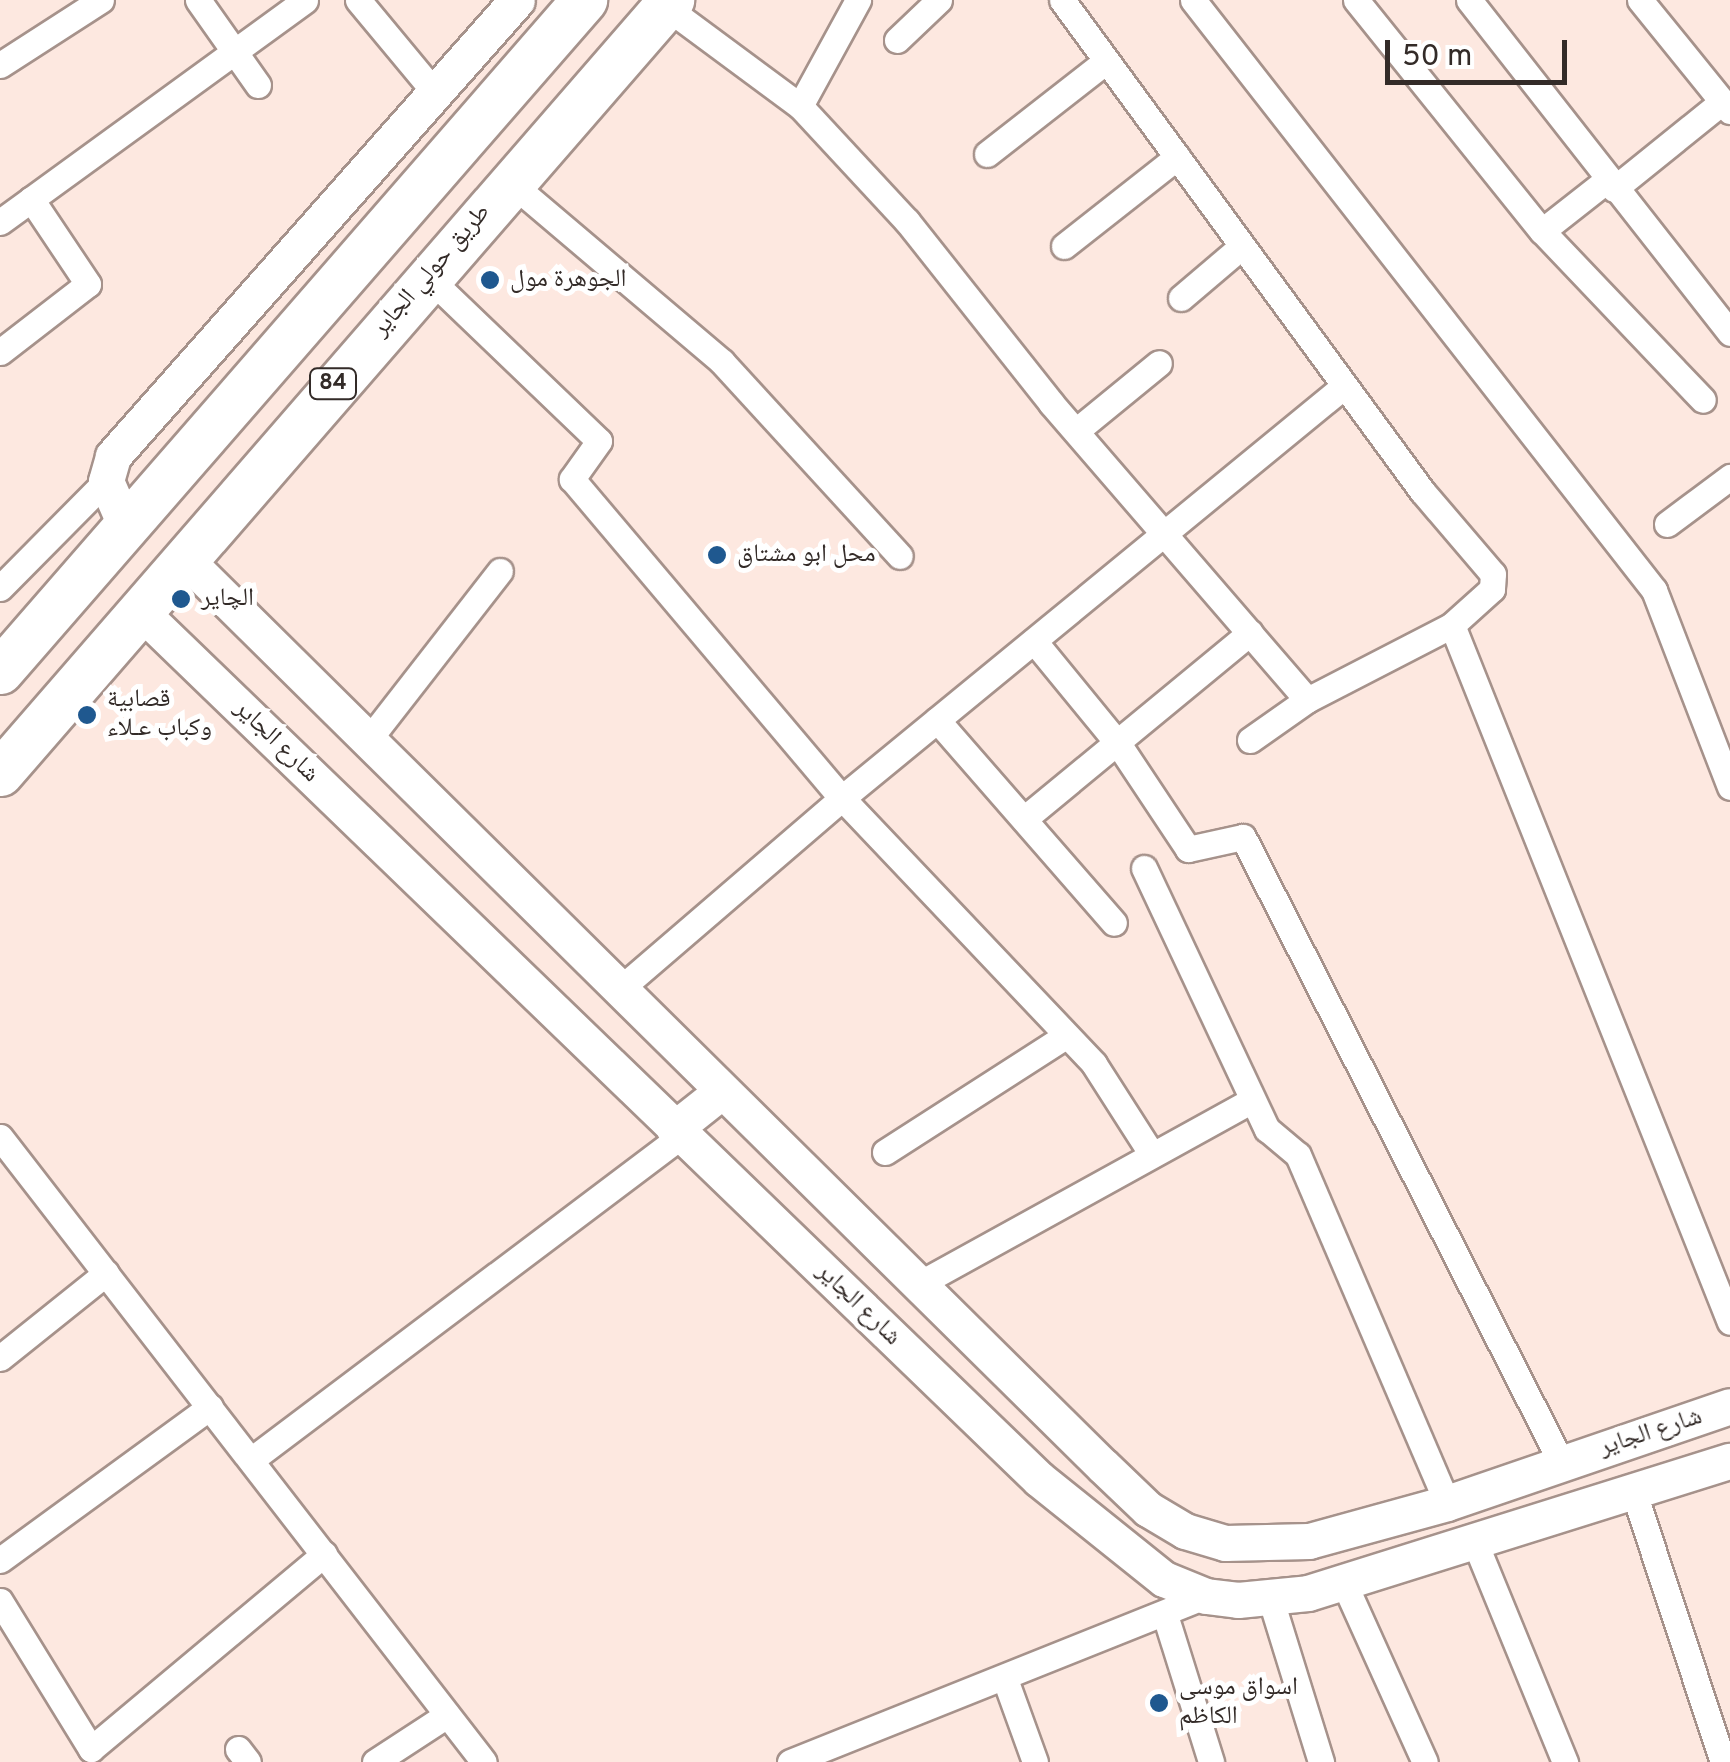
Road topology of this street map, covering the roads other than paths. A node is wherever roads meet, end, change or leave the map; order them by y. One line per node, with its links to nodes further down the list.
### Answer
1 (101, 0): 18 (street)
2 (198, 0): 16 (street)
3 (304, 0): 16 (street)
4 (358, 0): 20 (street)
5 (584, 0): 43 (highway, 84)
6 (858, 0): 21 (street)
7 (939, 0): 15 (street)
8 (1062, 0): 17 (street)
9 (1193, 0): 60 (street)
10 (1356, 0): 29 (street)
11 (1469, 0): 26 (street)
12 (1640, 0): 22 (street)
13 (515, 1): 20 (street)
14 (668, 3): 21 (street); 25 (highway, طريق حولي الجاير / 84)
15 (897, 40)
16 (234, 51): 19 (street); 27 (street)
17 (1106, 61): 23 (street); 24 (street)
18 (0, 65)
19 (258, 85)
20 (436, 94): 41 (street)
21 (800, 106): 39 (street)
22 (1726, 106): 26 (street)
23 (987, 154)
24 (1176, 156): 30 (street); 31 (street)
25 (510, 182): 32 (highway, طريق حولي الجاير / 84); 45 (street)
26 (1611, 185): 29 (street); 34 (street)
27 (30, 199): 28 (street); 35 (street)
28 (0, 222)
29 (1542, 231): 38 (street)
30 (1064, 246)
31 (1242, 246): 33 (street); 37 (street)
32 (427, 276): 46 (highway, طريق حولي الجاير / 84); 61 (street)
33 (1180, 298)
34 (1730, 333)
35 (0, 352)
36 (1159, 364): 39 (street)
37 (1344, 386): 44 (street); 50 (street)
38 (1703, 400)
39 (1076, 431): 44 (street)
40 (1730, 477): 42 (street)
41 (106, 481): 43 (street); 48 (street)
42 (1667, 524)
43 (126, 527): 53 (highway, 84)
44 (1166, 533): 51 (street); 52 (street)
45 (900, 556)
46 (182, 557): 49 (highway, طريق حولي الجاير / 84); 57 (street, شارع الجاير)
47 (500, 571): 57 (street)
48 (0, 588)
49 (138, 608): 59 (highway, طريق حولي الجاير / 84); 69 (street, شارع الجاير)
50 (1452, 626): 54 (street); 75 (street)
51 (1250, 632): 54 (street); 58 (street)
52 (1034, 641): 55 (street); 58 (street)
53 (1, 668)
54 (1307, 700): 56 (street)
55 (938, 720): 61 (street); 62 (street)
56 (1250, 740)
57 (366, 742): 65 (street, شارع الجاير)
58 (1119, 745): 62 (street); 81 (street)
59 (0, 772)
60 (1729, 781)
61 (842, 798): 65 (street); 66 (street)
62 (1024, 819): 64 (street)
63 (1144, 868): 68 (street)
64 (1114, 923)
65 (620, 989): 67 (street, شارع الجاير)
66 (1066, 1036): 71 (street); 72 (street)
67 (722, 1091): 69 (street); 74 (street, شارع الجاير)
68 (1252, 1100): 72 (street); 83 (street)
69 (678, 1133): 79 (street); 88 (street, شارع الجاير)
70 (0, 1138): 73 (street)
71 (885, 1152)
72 (1151, 1153): 74 (street)
73 (106, 1273): 76 (street); 78 (street)
74 (919, 1284): 83 (street, شارع الجاير)
75 (1730, 1322)
76 (0, 1358)
77 (1730, 1406): 81 (street, شارع الجاير)
78 (210, 1407): 79 (street); 86 (street)
79 (251, 1460): 85 (street)
80 (1730, 1460): 82 (street, شارع الجاير)
81 (1562, 1462): 83 (street, شارع الجاير)
82 (1634, 1493): 84 (street, شارع الجاير); 102 (street)
83 (1447, 1503)
84 (1476, 1545): 87 (street, شارع الجاير); 101 (street)
85 (324, 1554): 90 (street); 93 (street)
86 (0, 1560)
87 (1344, 1583): 89 (street, شارع الجاير); 100 (street)
88 (1206, 1596): 89 (street, شارع الجاير); 91 (street)
89 (1270, 1597): 99 (street)
90 (0, 1601)
91 (1166, 1618): 92 (street); 98 (street)
92 (1005, 1679): 96 (street); 97 (street)
93 (447, 1715): 94 (street); 95 (street)
94 (375, 1762)
95 (484, 1762)
96 (790, 1762)
97 (1035, 1762)
98 (1212, 1762)
99 (1321, 1762)
100 (1425, 1762)
101 (1565, 1762)
102 (1723, 1762)

